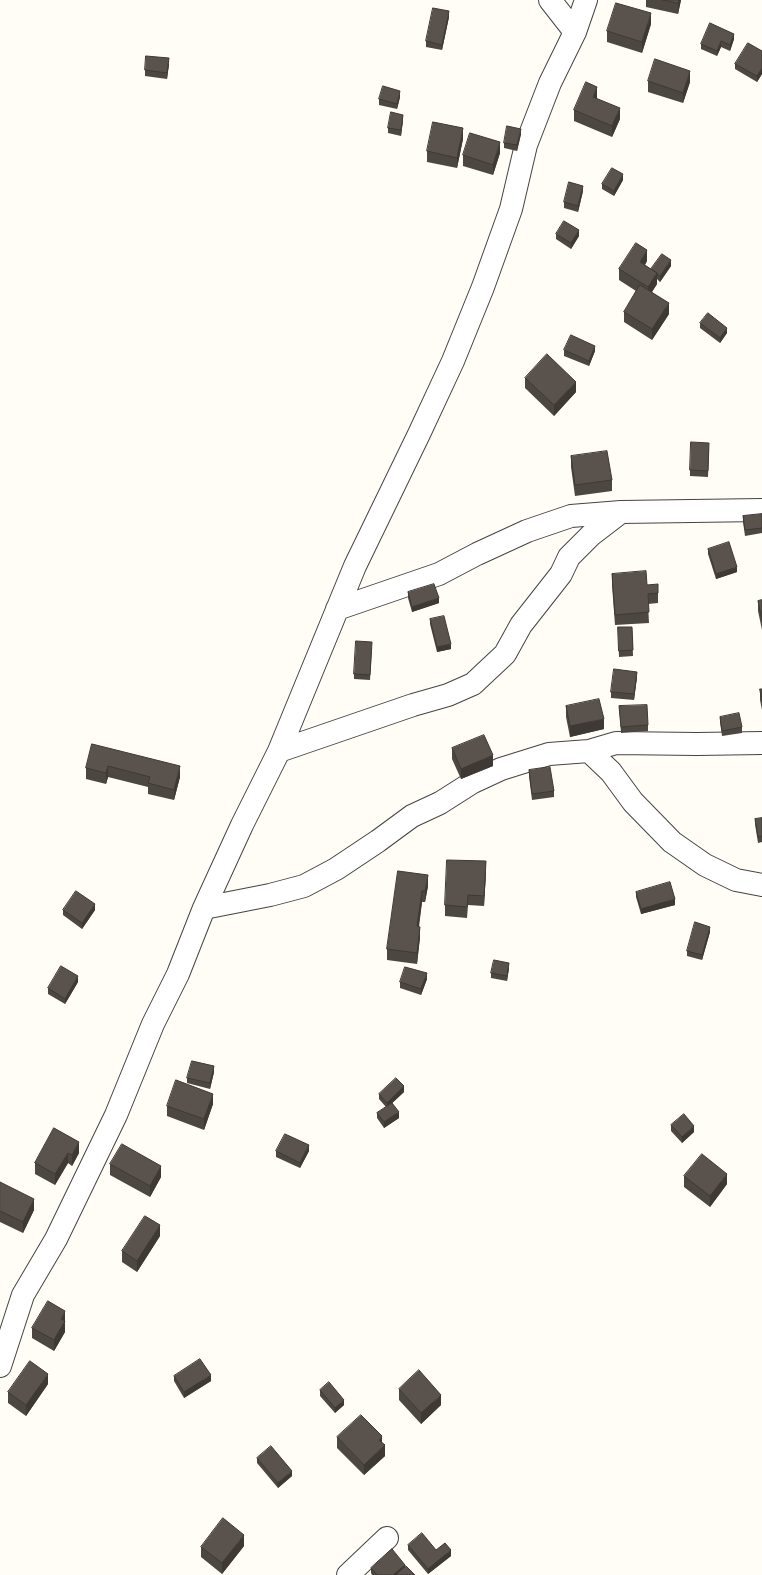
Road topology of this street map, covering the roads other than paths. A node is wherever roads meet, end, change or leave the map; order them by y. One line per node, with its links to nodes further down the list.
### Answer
1 (550, 0): 3 (street)
2 (586, 0): 3 (street)
3 (575, 32): 6 (street)
4 (762, 510): 5 (street)
5 (621, 512): 6 (street); 9 (street)
6 (337, 609): 9 (street)
7 (762, 742): 8 (street)
8 (589, 750): 10 (street); 11 (street)
9 (279, 752): 11 (street)
10 (762, 885)
11 (204, 908): 12 (street)
12 (0, 1366)
13 (387, 1538): 14 (street)
14 (348, 1575)

